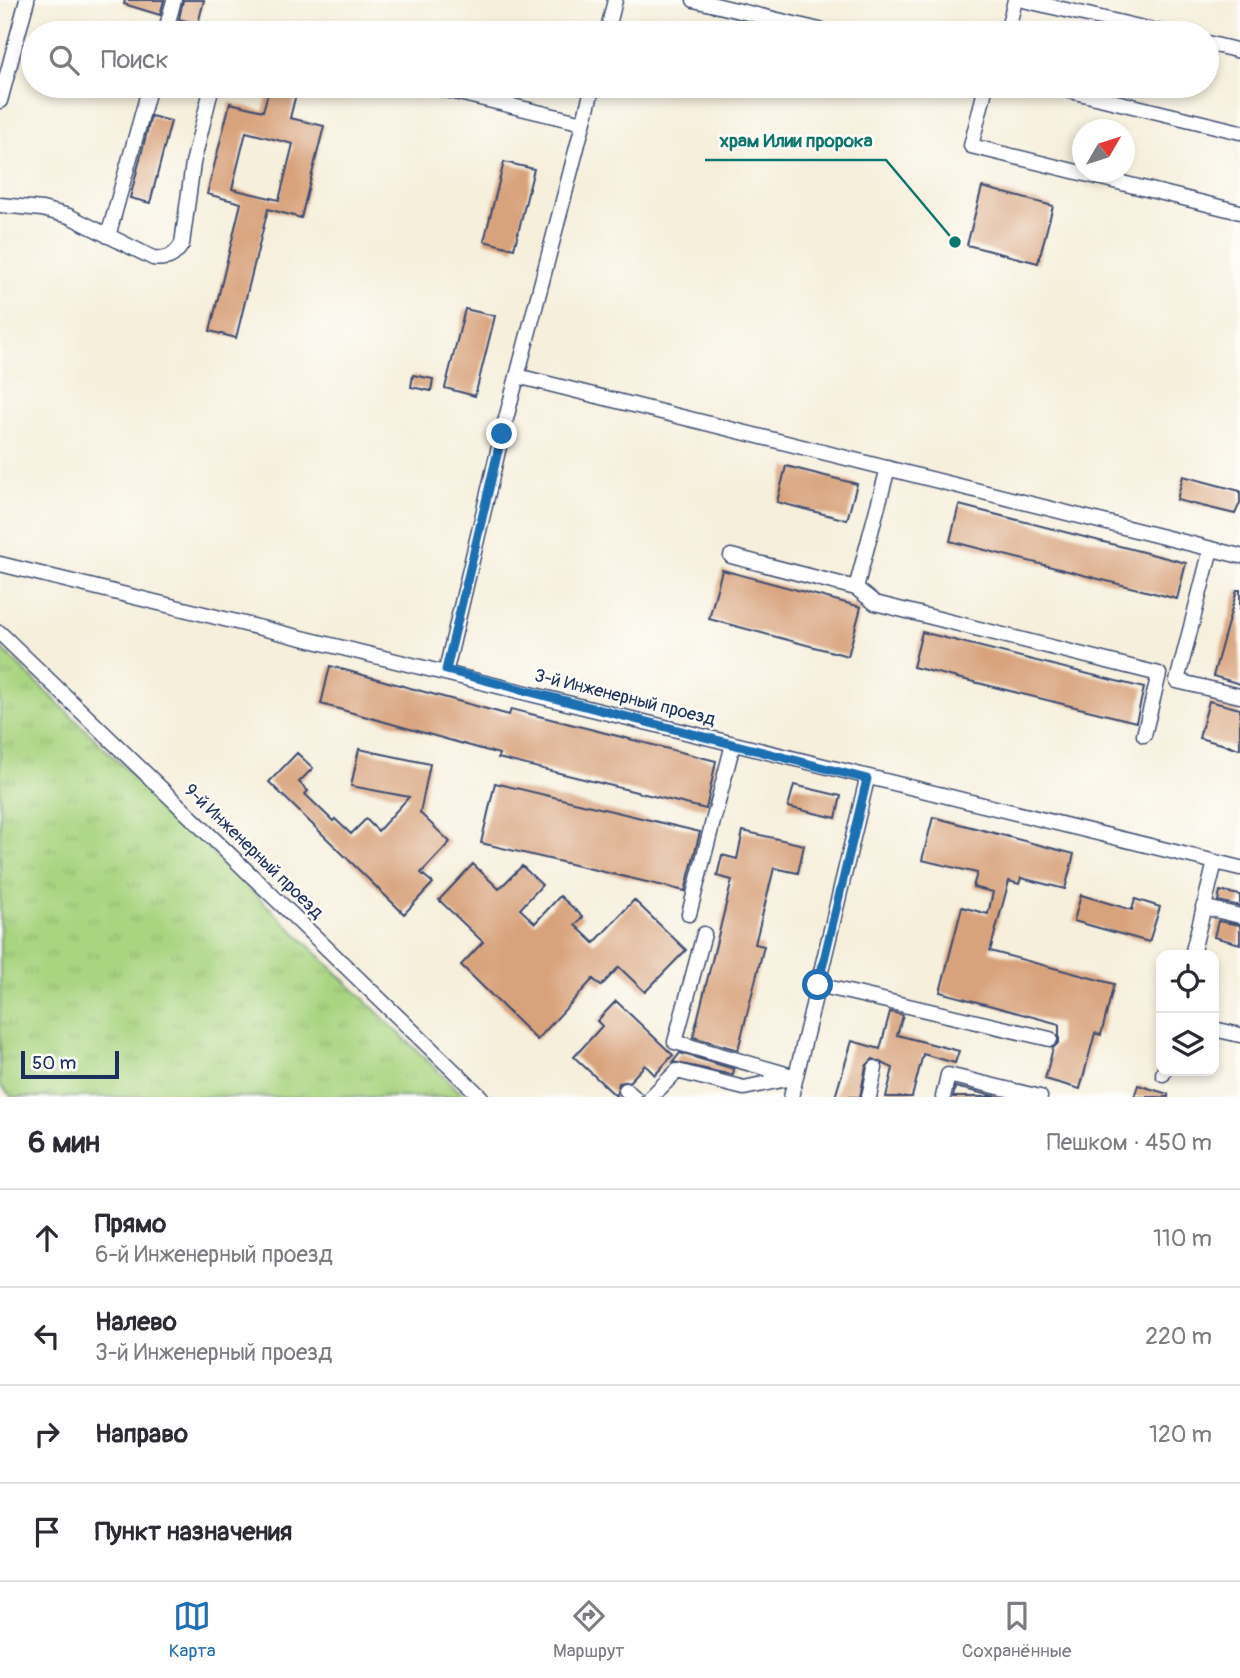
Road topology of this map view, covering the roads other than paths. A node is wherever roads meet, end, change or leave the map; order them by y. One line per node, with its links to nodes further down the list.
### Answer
1 (27, 0): 7 (street)
2 (174, 0): 8 (street)
3 (615, 0): 9 (street)
4 (694, 0): 10 (street)
5 (1015, 0): 11 (street)
6 (1023, 0): 12 (street)
7 (21, 21)
8 (168, 21)
9 (610, 21)
10 (782, 21)
11 (1010, 21)
12 (1113, 21)
13 (21, 23): 22 (street)
14 (1219, 46): 15 (street)
15 (1240, 51)
16 (147, 98): 27 (street)
17 (209, 98): 27 (street)
18 (480, 98): 23 (street)
19 (590, 98): 23 (street)
20 (983, 98): 26 (street)
21 (1100, 98): 24 (street)
22 (0, 102)
23 (583, 123): 28 (street)
24 (1240, 132)
25 (0, 205): 27 (street)
26 (1240, 212)
27 (108, 236)
28 (517, 376): 29 (street); 36 (street)
29 (888, 468): 30 (street); 34 (street)
30 (1211, 549): 32 (street); 37 (street)
31 (731, 556): 34 (street)
32 (1240, 556)
33 (0, 564): 36 (street, 3-й Инженерный проезд)
34 (856, 588): 38 (street)
35 (0, 633): 54 (street, 9-й Инженерный проезд)
36 (446, 670): 39 (street, 3-й Инженерный проезд)
37 (1240, 696)
38 (1144, 735)
39 (733, 744): 40 (street, 3-й Инженерный проезд); 44 (street)
40 (867, 779): 41 (street, 3-й Инженерный проезд); 48 (street)
41 (1215, 862): 42 (street, 3-й Инженерный проезд); 43 (street)
42 (1240, 868)
43 (1203, 908): 45 (street); 47 (street)
44 (689, 914)
45 (1240, 916)
46 (704, 934): 53 (street)
47 (1193, 950)
48 (818, 985): 51 (street); 53 (street)
49 (1219, 1030): 50 (street)
50 (1240, 1035)
51 (1050, 1039)
52 (875, 1068): 57 (street)
53 (796, 1077): 55 (street); 56 (street)
54 (481, 1097)
55 (652, 1097)
56 (791, 1097)
57 (869, 1097)
58 (943, 1097): 59 (street)
59 (1040, 1097)

